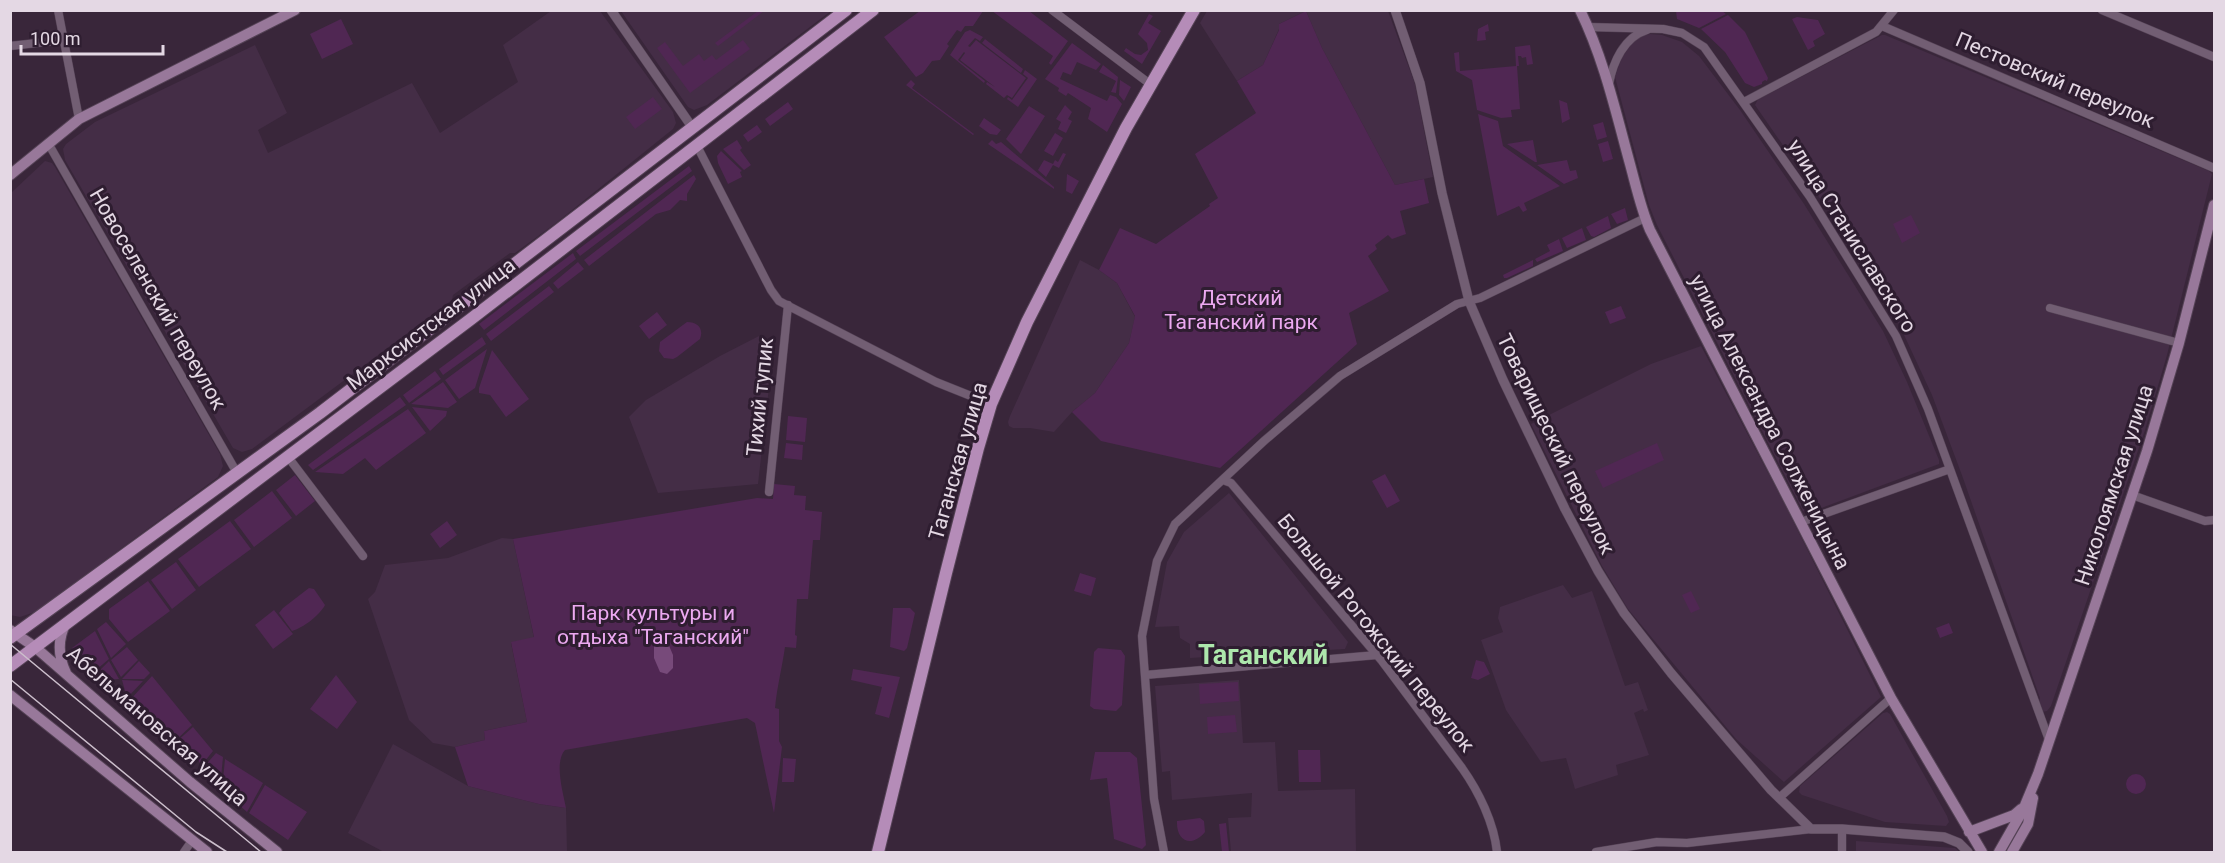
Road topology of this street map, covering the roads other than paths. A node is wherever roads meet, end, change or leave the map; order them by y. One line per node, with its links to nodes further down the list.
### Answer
1 (58, 10): 15 (street)
2 (295, 10): 21 (main road)
3 (612, 10): 22 (street)
4 (846, 10): 22 (main road, Марксистская улица)
5 (873, 10): 24 (main road, Марксистская улица)
6 (1052, 10): 18 (street)
7 (1194, 10): 18 (main road, Таганская улица)
8 (1395, 10): 29 (street, Товарищеский переулок)
9 (1580, 10): 13 (main road, улица Александра Солженицына)
10 (1894, 10): 12 (street)
11 (2102, 10): 17 (street)
12 (1882, 26): 20 (street); 25 (street, Пестовский переулок)
13 (1588, 27): 14 (street, улица Станиславского); 19 (main road, улица Александра Солженицына)
14 (1654, 28): 19 (street); 20 (street, улица Станиславского)
15 (64, 40): 16 (street); 21 (street)
16 (10, 46)
17 (2214, 57)
18 (1150, 84): 33 (main road, Таганская улица)
19 (1608, 88): 28 (main road, улица Александра Солженицына)
20 (1744, 102): 35 (street, улица Станиславского)
21 (79, 118): 23 (main road)
22 (692, 127): 36 (main road, Марксистская улица)
23 (48, 143): 26 (main road); 36 (street, Новоселенский переулок)
24 (696, 144): 30 (street); 34 (main road, Марксистская улица)
25 (2214, 168)
26 (10, 175)
27 (2214, 205): 32 (main road, Николоямская улица)
28 (1645, 218): 29 (street); 41 (main road, улица Александра Солженицына)
29 (1469, 301): 37 (street); 54 (street, Товарищеский переулок)
30 (788, 305): 33 (street); 38 (street, Тихий тупик)
31 (2050, 308): 32 (street)
32 (2180, 343): 39 (main road, Николоямская улица)
33 (991, 404): 65 (main road, Таганская улица)
34 (288, 457): 42 (street); 43 (main road, Марксистская улица)
35 (1950, 469): 41 (street); 52 (street, улица Станиславского)
36 (237, 473): 44 (main road, Марксистская улица)
37 (1223, 480): 46 (street, Большой Рогожский переулок); 49 (street)
38 (769, 492)
39 (2132, 495): 40 (street); 52 (main road, Николоямская улица)
40 (2214, 520)
41 (1801, 522): 51 (main road, улица Александра Солженицына)
42 (363, 556)
43 (66, 623): 45 (main road, Марксистская улица); 48 (main road)
44 (12, 634): 45 (main road, Абельмановская улица)
45 (34, 647): 47 (main road, Марксистская улица); 48 (main road, Абельмановская улица)
46 (1377, 655): 49 (street); 67 (street, Большой Рогожский переулок)
47 (10, 666)
48 (66, 673): 64 (main road, Абельмановская улица)
49 (1145, 675): 66 (street)
50 (10, 695): 60 (main road)
51 (1891, 698): 54 (street); 58 (main road, улица Александра Солженицына)
52 (2049, 740): 53 (main road, Николоямская улица)
53 (2038, 774): 55 (main road, Николоямская улица); 74 (main road, Николоямская улица)
54 (1779, 798): 56 (street, Товарищеский переулок)
55 (2023, 808): 58 (main road); 73 (main road, Николоямская улица)
56 (1811, 829): 57 (street); 61 (street)
57 (1842, 829): 59 (street); 70 (street)
58 (1970, 832): 59 (street); 72 (main road, улица Александра Солженицына)
59 (1944, 837): 71 (street)
60 (191, 842): 62 (street); 63 (main road)
61 (1673, 842): 68 (street); 69 (street)
62 (184, 852)
63 (207, 852)
64 (277, 852)
65 (878, 852)
66 (1164, 852)
67 (1497, 852)
68 (1596, 852)
69 (1673, 852)
70 (1842, 852)
71 (1968, 852)
72 (1982, 852)
73 (1999, 852)
74 (2012, 852)

